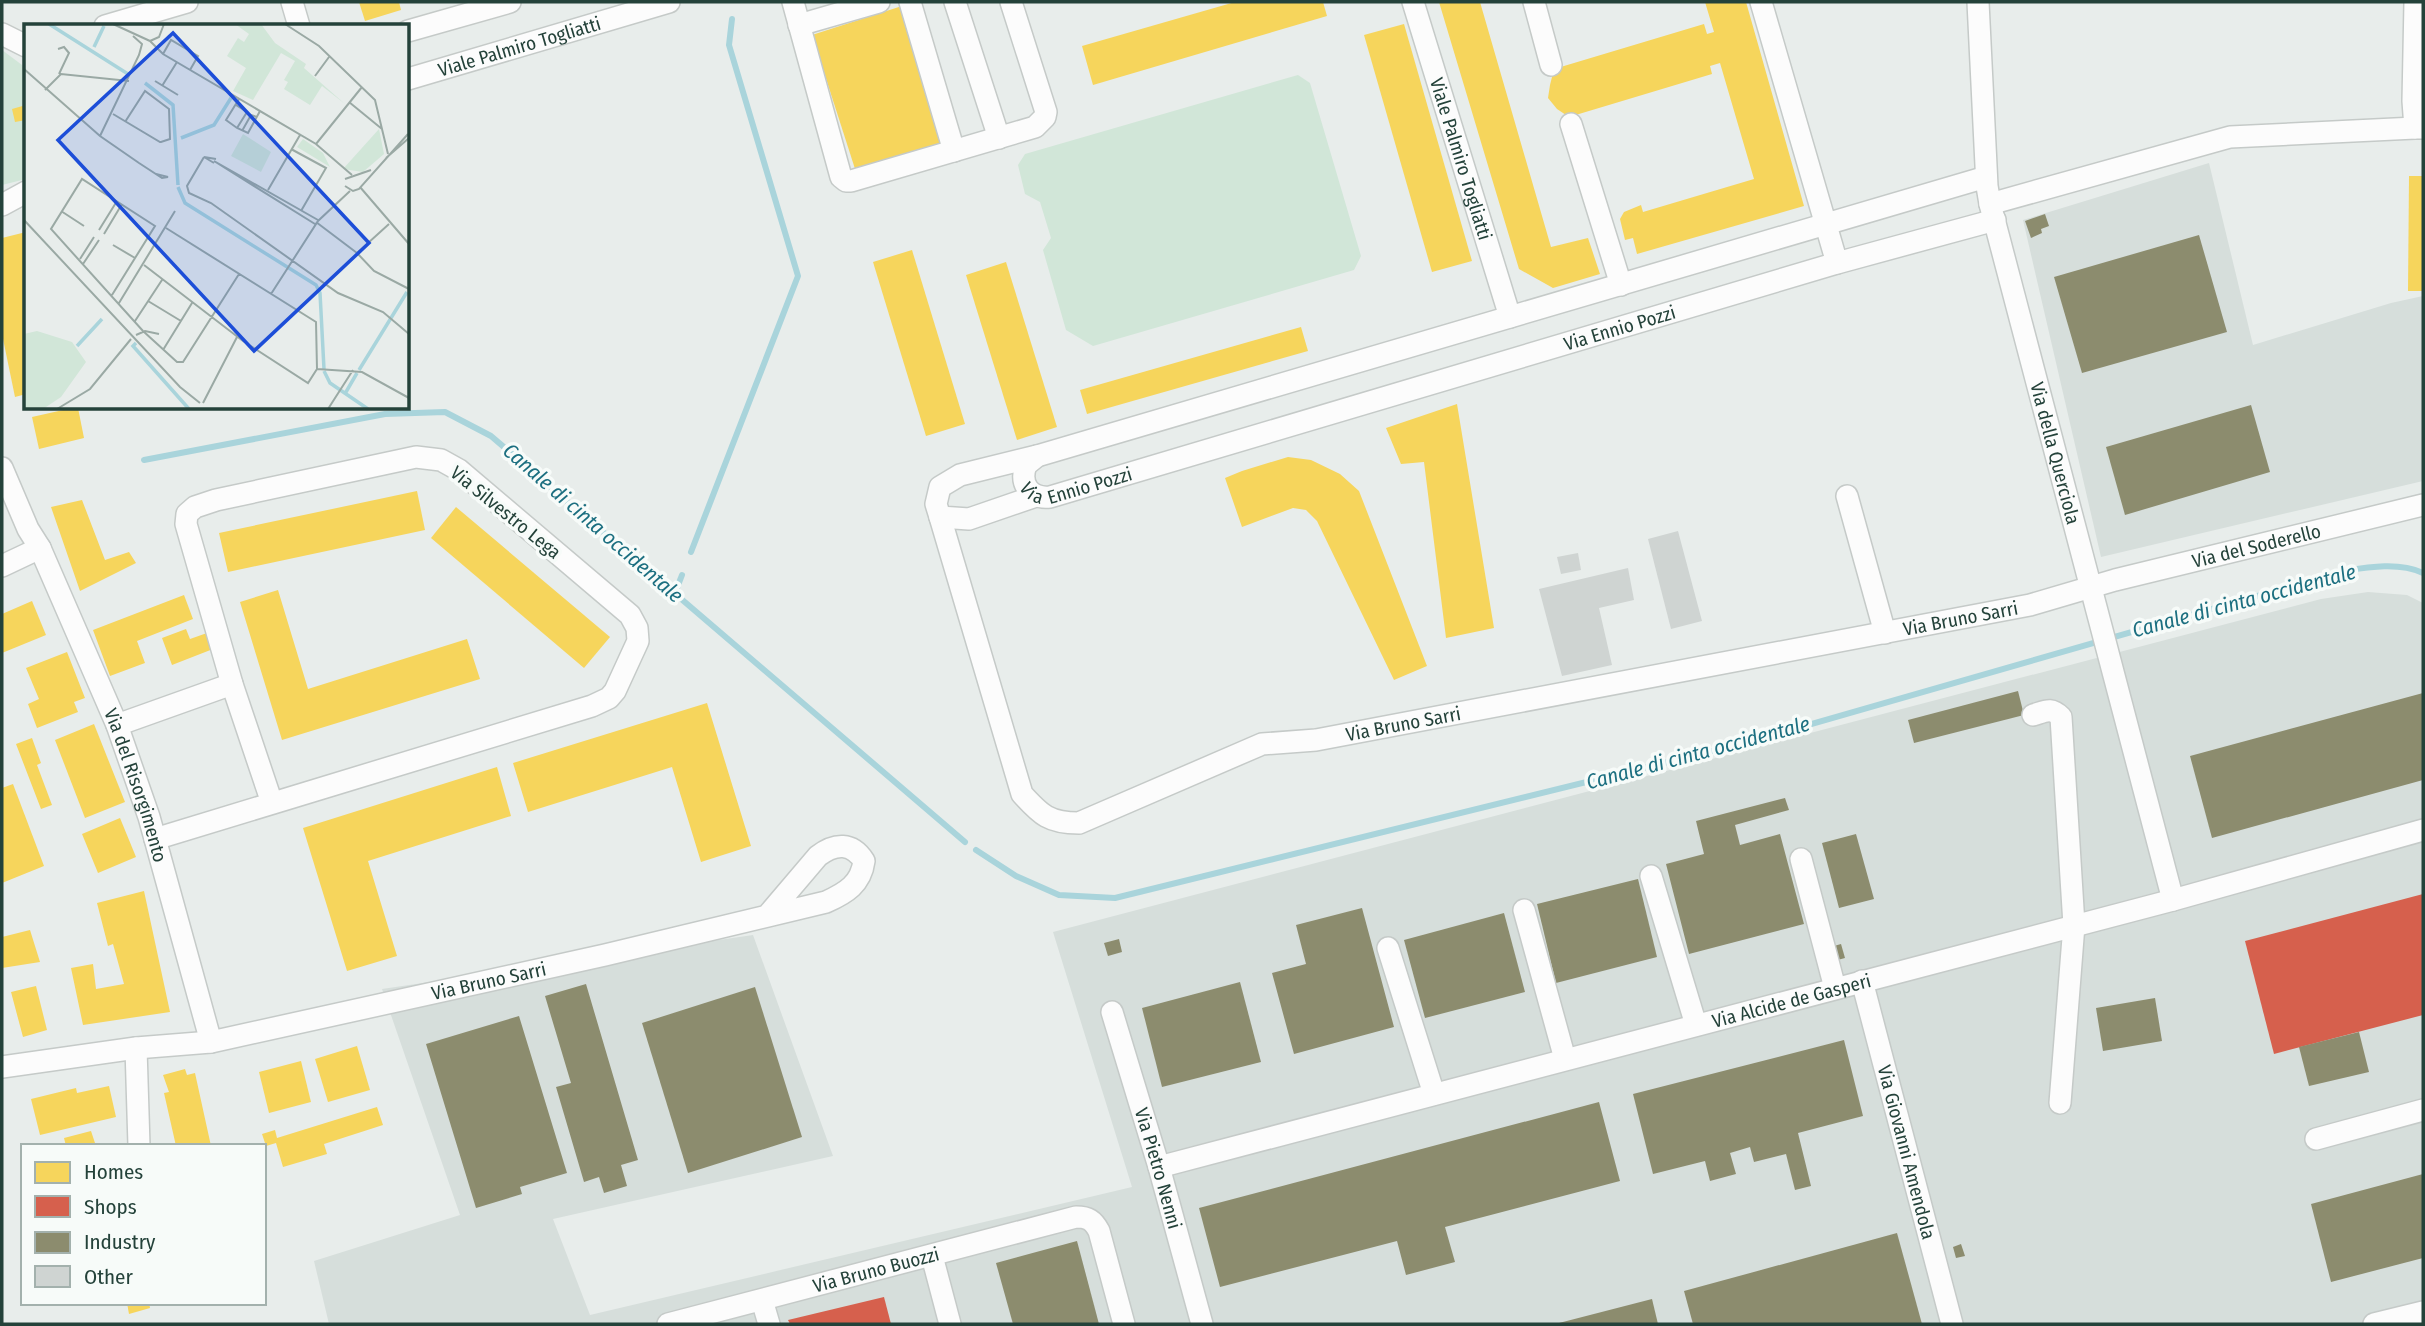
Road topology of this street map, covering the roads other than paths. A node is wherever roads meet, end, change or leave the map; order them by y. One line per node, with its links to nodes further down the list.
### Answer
1 (187, 2): 15 (street)
2 (292, 2): 16 (street)
3 (510, 2): 18 (street)
4 (669, 2): 22 (street, Viale Palmiro Togliatti)
5 (793, 2): 17 (street)
6 (880, 2): 17 (street)
7 (910, 2): 26 (street)
8 (955, 2): 25 (street)
9 (1011, 2): 25 (street)
10 (1413, 2): 36 (street, Viale Palmiro Togliatti)
11 (1534, 2): 21 (street)
12 (1761, 2): 33 (street)
13 (1978, 2): 27 (street, Via della Querciola)
14 (2415, 2): 24 (street)
15 (112, 24)
16 (298, 24)
17 (799, 25): 26 (street)
18 (410, 30)
19 (2, 34): 20 (street)
20 (24, 45)
21 (1550, 65)
22 (410, 78)
23 (1571, 124): 35 (street)
24 (2419, 128): 32 (street, Via Ennio Pozzi)
25 (999, 138): 26 (street)
26 (954, 151)
27 (1986, 177): 32 (street, Via della Querciola); 33 (street, Via Ennio Pozzi)
28 (24, 192): 30 (street)
29 (24, 193): 31 (street)
30 (2, 195)
31 (2, 205)
32 (1993, 212): 34 (street, Via Ennio Pozzi); 45 (street, Via della Querciola)
33 (1825, 225): 34 (street); 35 (street, Via Ennio Pozzi)
34 (1837, 263): 39 (street, Via Ennio Pozzi)
35 (1622, 285): 36 (street, Via Ennio Pozzi)
36 (1510, 317): 37 (street, Via Ennio Pozzi)
37 (1037, 456): 39 (street, Via Ennio Pozzi); 42 (street)
38 (2, 468): 43 (street, Via del Risorgimento)
39 (1036, 496): 42 (street)
40 (1847, 496): 46 (street)
41 (2423, 505): 45 (street, Via del Soderello)
42 (940, 517): 46 (street, Via Bruno Sarri)
43 (40, 548): 44 (street); 49 (street, Via del Risorgimento)
44 (2, 566)
45 (2089, 586): 46 (street, Via Bruno Sarri); 55 (street, Via della Querciola)
46 (1885, 633)
47 (232, 684): 49 (street); 50 (street, Via Silvestro Lega); 50 (street, Via Silvestro Lega)
48 (2033, 715): 58 (street)
49 (117, 725): 52 (street, Via del Risorgimento)
50 (272, 803): 52 (street, Via Silvestro Lega)
51 (2423, 830): 55 (street, Via Alcide de Gasperi)
52 (155, 839): 64 (street, Via del Risorgimento)
53 (1801, 859): 61 (street)
54 (1651, 876): 63 (street)
55 (2173, 900): 58 (street, Via Alcide de Gasperi)
56 (1524, 910): 66 (street)
57 (767, 916): 64 (street, Via Bruno Sarri)
58 (2074, 925): 60 (street, Via Alcide de Gasperi); 69 (street)
59 (1388, 948): 68 (street)
60 (1862, 981): 61 (street, Via Alcide de Gasperi); 83 (street, Via Giovanni Amendola)
61 (1836, 988): 63 (street, Via Alcide de Gasperi)
62 (1112, 1012): 73 (street, Via Pietro Nenni)
63 (1696, 1025): 66 (street, Via Alcide de Gasperi)
64 (211, 1042): 65 (street)
65 (136, 1048): 67 (street); 72 (street)
66 (1565, 1059): 68 (street, Via Alcide de Gasperi)
67 (2, 1067)
68 (1434, 1094): 73 (street, Via Alcide de Gasperi)
69 (2060, 1103)
70 (2423, 1110): 71 (street)
71 (2316, 1139)
72 (139, 1144)
73 (1159, 1167): 82 (street, Via Pietro Nenni)
74 (932, 1256): 75 (street, Via Bruno Buozzi); 80 (street); 81 (street, Via Bruno Buozzi)
75 (762, 1300): 77 (street, Via Bruno Buozzi); 79 (street)
76 (2423, 1311): 84 (street)
77 (716, 1318): 78 (street, Via Bruno Buozzi)
78 (668, 1324)
79 (769, 1324)
80 (950, 1324)
81 (1124, 1324)
82 (1202, 1324)
83 (1952, 1324)
84 (2374, 1324)

